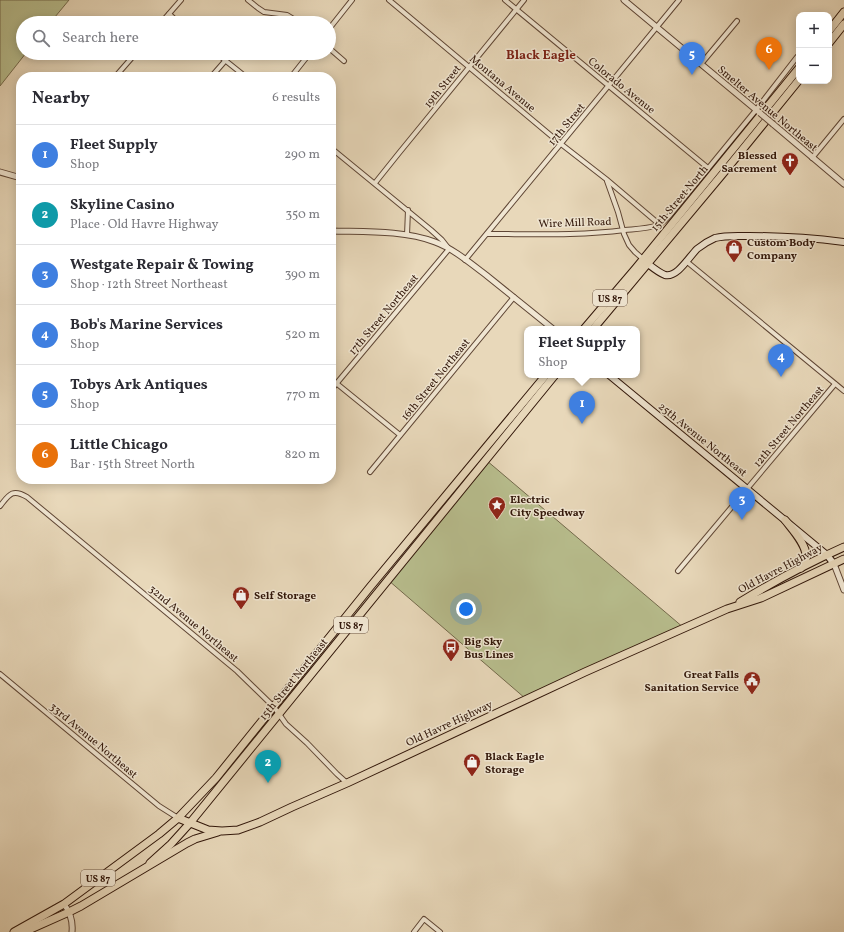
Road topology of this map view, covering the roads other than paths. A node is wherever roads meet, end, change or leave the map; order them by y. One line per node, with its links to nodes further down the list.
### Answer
1 (181, 0): 11 (street)
2 (248, 0): 12 (street)
3 (352, 0): 13 (street)
4 (505, 0): 9 (street, Colorado Avenue)
5 (524, 0): 9 (street, 19th Street)
6 (624, 0): 16 (street, Smelter Avenue Northeast)
7 (679, 0): 16 (street, 17th Street)
8 (390, 1): 26 (street, Montana Avenue)
9 (517, 10): 26 (street, 19th Street); 33 (street, Colorado Avenue)
10 (844, 12): 17 (main road)
11 (169, 14)
12 (290, 16)
13 (336, 20)
14 (736, 21): 25 (street)
15 (844, 24): 18 (main road)
16 (656, 27): 25 (street, Smelter Avenue Northeast); 33 (street, 17th Street)
17 (832, 27)
18 (832, 38)
19 (336, 54): 24 (street)
20 (796, 58): 34 (street, 15th Street North)
21 (130, 60): 27 (street)
22 (225, 60): 28 (street); 29 (street)
23 (304, 60): 30 (street)
24 (344, 61)
25 (701, 64): 34 (street, Smelter Avenue Northeast)
26 (469, 67): 36 (street, Montana Avenue); 43 (street, 19th Street)
27 (120, 72)
28 (215, 72)
29 (240, 72)
30 (295, 72)
31 (796, 72): 54 (main road, 15th Street North / US 87)
32 (796, 84): 54 (main road, 15th Street North / US 87)
33 (608, 85): 36 (street, 17th Street); 39 (street, Colorado Avenue)
34 (758, 112): 38 (street, Smelter Avenue Northeast, bridge); 39 (street, 15th Street North)
35 (844, 119): 38 (street)
36 (561, 144): 42 (street, Montana Avenue); 49 (street, 17th Street)
37 (336, 152): 43 (street)
38 (812, 158): 44 (street, Smelter Avenue Northeast)
39 (708, 168): 46 (street, 15th Street North)
40 (0, 172): 41 (street)
41 (16, 177)
42 (606, 180): 46 (street, Montana Avenue); 47 (street)
43 (375, 183): 45 (street)
44 (844, 184)
45 (408, 210): 50 (street); 52 (street)
46 (659, 224): 47 (street, 15th Street North)
47 (623, 230): 49 (street, Wire Mill Road); 54 (street, Wire Mill Road)
48 (336, 231): 50 (street)
49 (487, 234): 53 (street, 17th Street)
50 (407, 235): 52 (street)
51 (844, 242): 55 (main road, Wire Mill Road)
52 (449, 249): 53 (street); 64 (street, 17th Street Northeast)
53 (466, 260): 57 (street)
54 (645, 261): 55 (main road, Wire Mill Road); 56 (main road, 15th Street North / US 87)
55 (686, 261): 65 (street)
56 (638, 270): 59 (main road, US 87); 60 (main road, US 87)
57 (514, 297): 58 (street); 67 (street, 16th Street Northeast)
58 (549, 326)
59 (587, 326)
60 (595, 326)
61 (544, 378): 81 (main road, 15th Street Northeast / US 87)
62 (553, 378): 82 (main road, 15th Street Northeast / US 87)
63 (613, 378): 69 (main road, 25th Avenue Northeast)
64 (336, 383): 67 (street)
65 (835, 384): 66 (street); 69 (street, 12th Street Northeast)
66 (844, 391)
67 (400, 436): 68 (street, 16th Street Northeast)
68 (370, 472)
69 (747, 489): 71 (main road, 25th Avenue Northeast); 77 (street, 12th Street Northeast)
70 (0, 506): 81 (street, 32nd Avenue Northeast)
71 (786, 520): 73 (main road, 25th Avenue Northeast); 76 (main road)
72 (844, 547): 73 (main road, Old Havre Highway)
73 (827, 555): 75 (main road, 25th Avenue Northeast); 76 (main road, Old Havre Highway)
74 (844, 559): 75 (main road, Old Havre Highway)
75 (834, 564): 78 (street, 25th Avenue Northeast); 79 (main road, Old Havre Highway)
76 (801, 568): 79 (main road, Old Havre Highway)
77 (678, 571)
78 (844, 590)
79 (727, 609): 83 (main road, Old Havre Highway)
80 (0, 674): 84 (street, 33rd Avenue Northeast)
81 (274, 707): 82 (street, 32nd Avenue Northeast); 84 (main road, 15th Street Northeast / US 87)
82 (279, 714): 83 (street, 32nd Avenue Northeast); 85 (main road, 15th Street Northeast / US 87)
83 (347, 783): 86 (main road, Old Havre Highway)
84 (178, 818): 85 (main road, Old Havre Highway); 88 (main road, 15th Street Northeast / US 87)
85 (190, 823): 86 (main road, Old Havre Highway); 87 (main road, 15th Street Northeast / US 87)
86 (222, 831): 87 (main road)
87 (141, 871): 89 (main road, 15th Street Northeast / US 87)
88 (64, 904): 89 (street); 90 (main road, 15th Street Northeast / US 87)
89 (69, 912): 91 (main road, 15th Street Northeast / US 87); 92 (street)
90 (14, 932)
91 (24, 932)
92 (72, 932)
93 (414, 932): 94 (street)
94 (440, 932)

